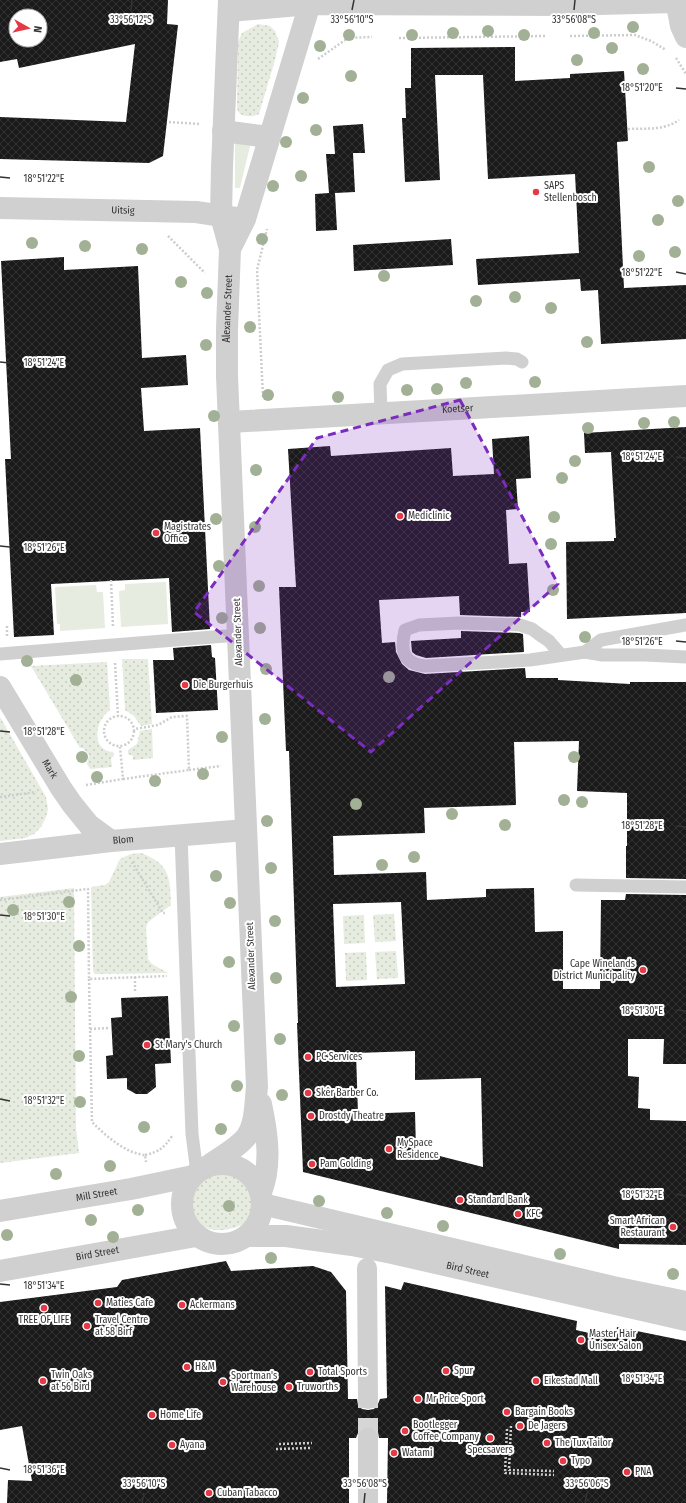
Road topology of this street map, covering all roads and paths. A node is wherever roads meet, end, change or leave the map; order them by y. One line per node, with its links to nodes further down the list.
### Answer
1 (679, 1): 2 (street); 7 (street)
2 (310, 2): 3 (street); 17 (street, Alexander Street)
3 (229, 5): 15 (street, Alexander Street)
4 (546, 36): 8 (path)
5 (570, 36): 9 (path)
6 (372, 37): 11 (path)
7 (686, 37)
8 (399, 38)
9 (667, 51)
10 (672, 54): 12 (path)
11 (316, 60)
12 (686, 74)
13 (679, 120): 16 (path)
14 (169, 122): 15 (path)
15 (215, 128): 17 (street); 19 (street, Alexander Street)
16 (628, 129)
17 (269, 136): 20 (street, Alexander Street)
18 (0, 208): 19 (street, Uitsig)
19 (221, 216): 20 (street, Uitsig); 23 (street, Alexander Street)
20 (245, 219): 23 (street, Alexander Street)
21 (269, 224): 27 (path)
22 (164, 231): 24 (path)
23 (230, 248): 29 (street, Alexander Street)
24 (205, 273)
25 (522, 362): 28 (lane)
26 (686, 396): 28 (street, Koetser)
27 (263, 400)
28 (380, 414): 29 (street, Koetser)
29 (230, 422): 33 (street, Alexander Street)
30 (111, 580): 32 (path)
31 (686, 625): 34 (lane)
32 (114, 632)
33 (238, 635): 35 (lane); 49 (street, Alexander Street)
34 (585, 652): 36 (lane); 37 (lane)
35 (0, 654)
36 (560, 655): 36 (lane)
37 (686, 657)
38 (116, 663): 40 (path)
39 (0, 687): 51 (street, Mark)
40 (118, 716): 41 (path); 42 (path)
41 (135, 729): 42 (path); 44 (path)
42 (120, 747): 45 (path)
43 (225, 766): 44 (path)
44 (189, 770): 45 (path)
45 (123, 779): 46 (path)
46 (84, 785)
47 (38, 791): 48 (path)
48 (0, 797)
49 (246, 830): 50 (street, Blom); 64 (street, Alexander Street)
50 (181, 835): 51 (street, Blom); 66 (lane)
51 (111, 841): 52 (street, Blom)
52 (0, 854)
53 (131, 862): 57 (path)
54 (576, 885): 55 (lane)
55 (686, 887)
56 (0, 900): 60 (path)
57 (170, 913)
58 (170, 976): 59 (path)
59 (135, 977): 60 (path); 61 (path)
60 (89, 979): 63 (path)
61 (135, 993)
62 (110, 1028): 63 (path)
63 (90, 1029): 65 (path)
64 (257, 1087): 66 (street, Alexander Street); 67 (street, Alexander Street)
65 (146, 1163)
66 (199, 1171): 67 (street); 68 (street, Mill Street); 69 (street)
67 (261, 1198): 70 (street); 73 (street, Bird Street)
68 (0, 1211)
69 (196, 1236): 70 (street); 72 (street, Bird Street)
70 (247, 1236): 74 (street, Bird Street)
71 (367, 1268): 75 (street)
72 (0, 1271)
73 (686, 1302)
74 (686, 1320)
75 (368, 1399)
76 (511, 1426): 83 (path)
77 (507, 1429): 84 (path)
78 (368, 1438): 85 (street)
79 (312, 1443): 80 (path)
80 (279, 1444)
81 (310, 1448): 82 (path)
82 (276, 1449)
83 (554, 1471)
84 (554, 1475)
85 (368, 1503)

